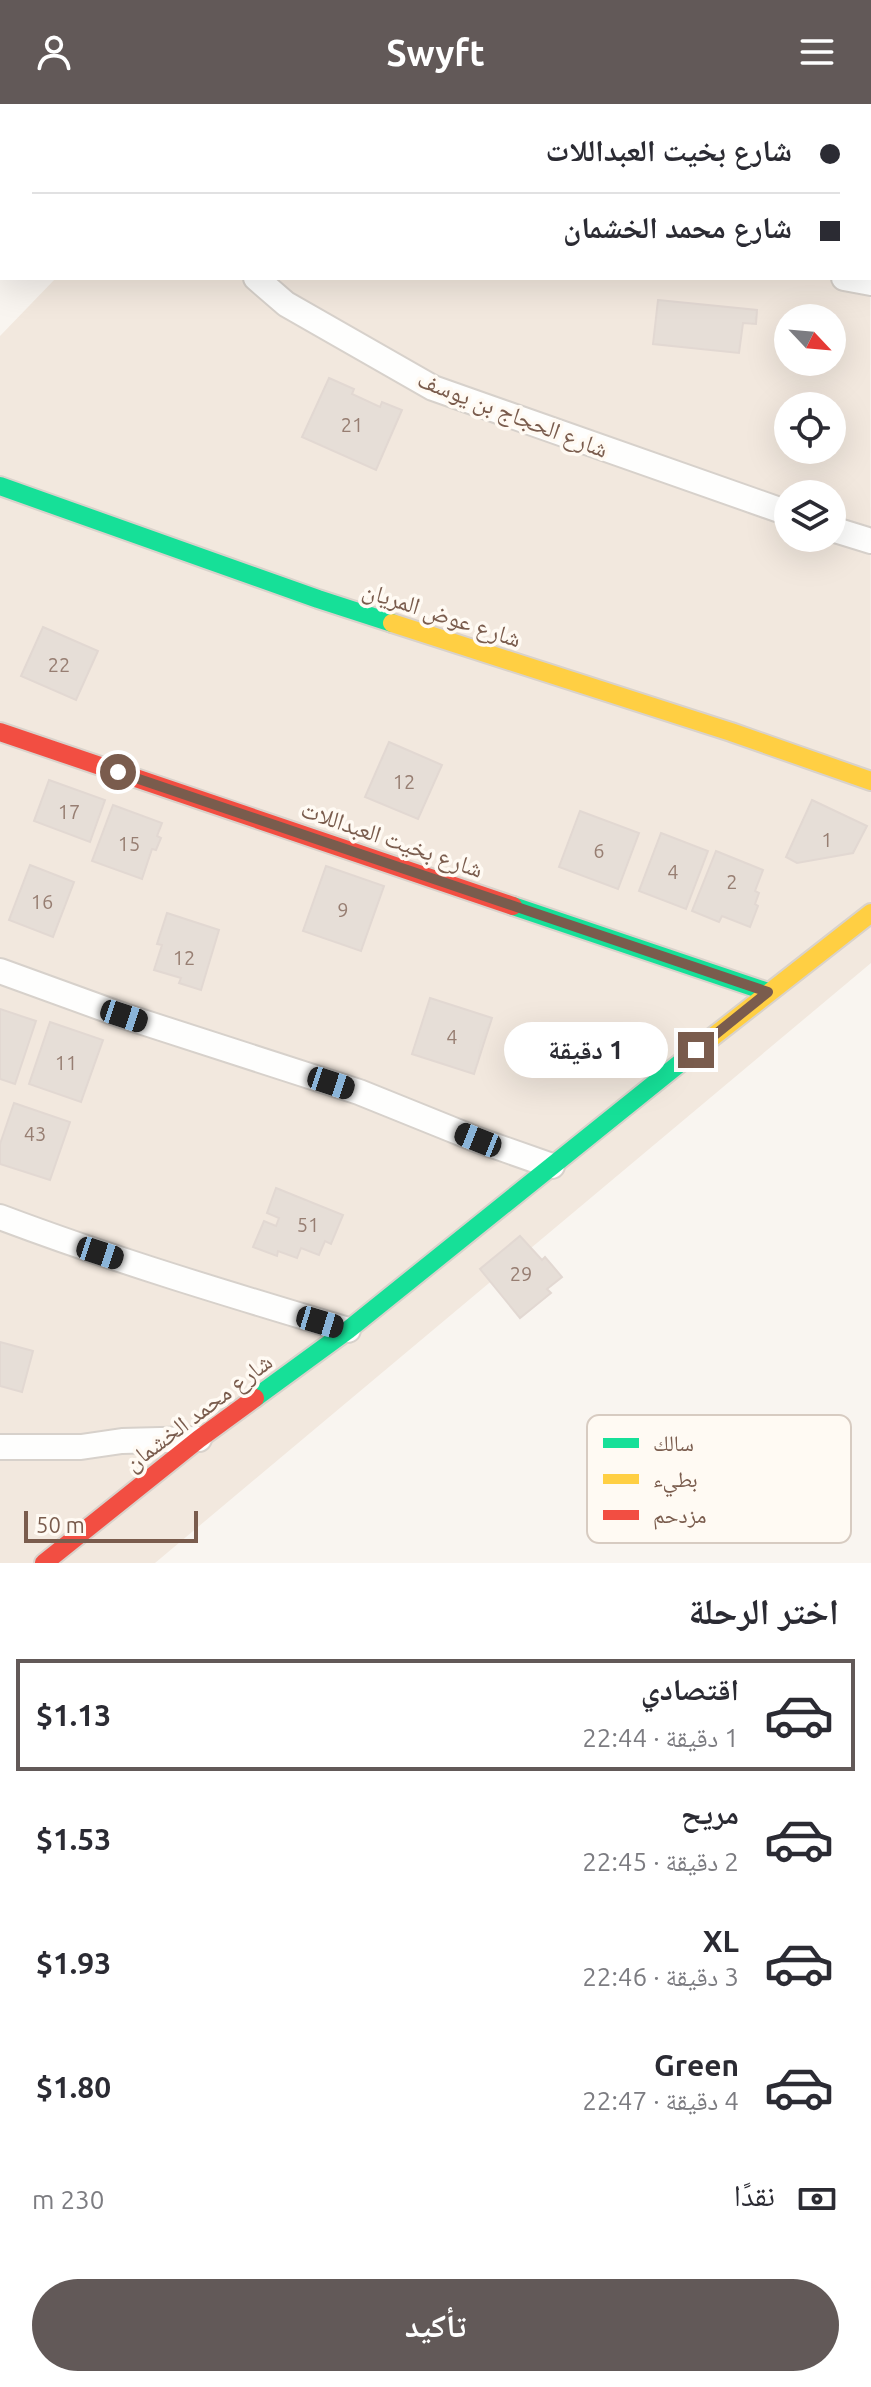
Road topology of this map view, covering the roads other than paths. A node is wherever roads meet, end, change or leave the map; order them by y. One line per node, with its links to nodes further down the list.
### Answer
1 (258, 280): 3 (street, شارع الحجاج بن يوسف)
2 (0, 486): 7 (street, شارع عوض المريان)
3 (774, 508)
4 (846, 533): 5 (street)
5 (871, 541)
6 (0, 732): 10 (street, شارع بخيت العبداللات)
7 (871, 781)
8 (871, 913): 10 (street, شارع محمد الخشمان)
9 (0, 971): 11 (street)
10 (768, 992): 11 (street, شارع محمد الخشمان)
11 (552, 1166): 13 (street, شارع محمد الخشمان)
12 (0, 1217): 13 (street)
13 (348, 1330): 14 (street, شارع محمد الخشمان)
14 (199, 1439): 15 (street); 16 (street, شارع محمد الخشمان)
15 (0, 1447)
16 (44, 1563)

